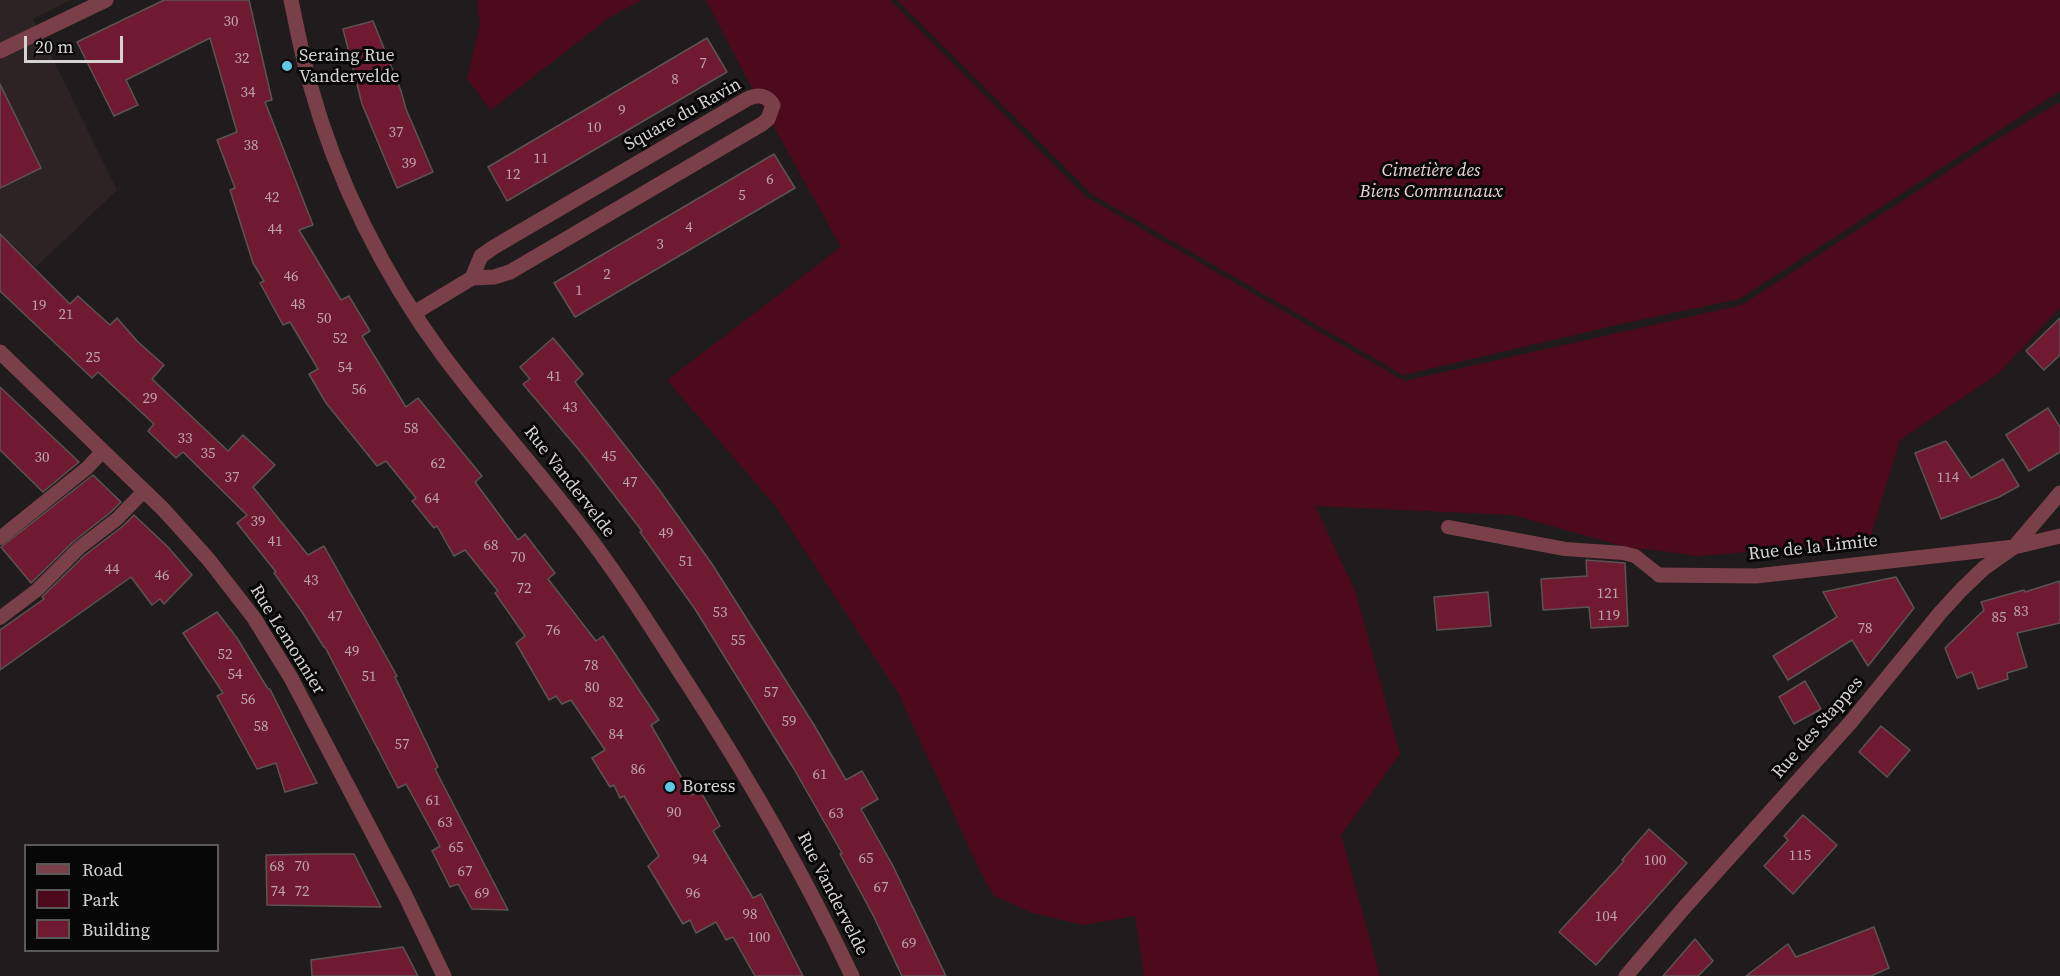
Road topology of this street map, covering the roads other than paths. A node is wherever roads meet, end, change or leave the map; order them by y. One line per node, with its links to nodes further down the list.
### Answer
1 (106, 0): 3 (street)
2 (291, 0): 5 (street, Rue Vandervelde)
3 (0, 51)
4 (472, 278): 4 (street, Square du Ravin); 5 (street, Square du Ravin)
5 (414, 313): 17 (street, Rue Vandervelde)
6 (0, 352): 7 (street, Rue Lemonnier)
7 (103, 451): 8 (street, Rue Lemonnier); 12 (lane)
8 (144, 491): 15 (lane); 16 (street, Rue Lemonnier)
9 (2060, 493): 13 (street)
10 (1448, 527): 14 (lane, Rue de la Limite)
11 (2060, 536): 13 (street, Rue des Stappes)
12 (0, 538)
13 (2013, 547): 14 (street, Rue de la Limite); 18 (street, Rue des Stappes)
14 (1659, 575)
15 (0, 618)
16 (444, 976)
17 (852, 976)
18 (1626, 976)

